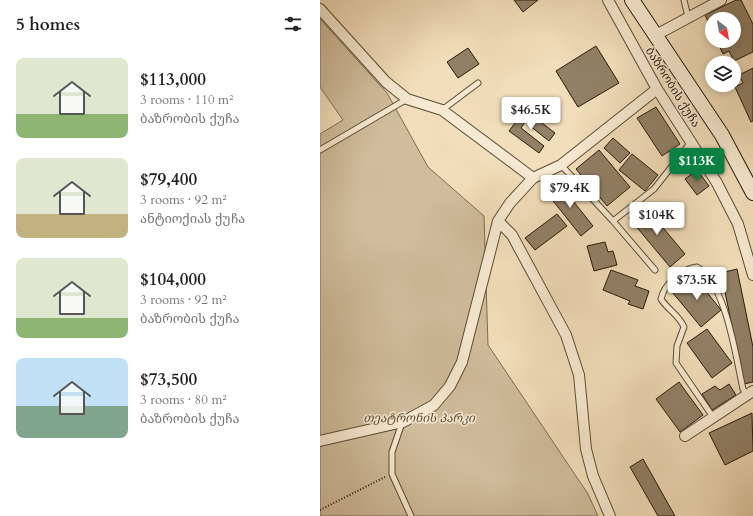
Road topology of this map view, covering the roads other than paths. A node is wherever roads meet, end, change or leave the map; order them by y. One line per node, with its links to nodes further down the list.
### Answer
1 (608, 0): 9 (street, ბაზრობის ქუჩა)
2 (632, 0): 7 (main road)
3 (684, 0): 6 (lane)
4 (720, 0): 6 (street)
5 (320, 9): 10 (street)
6 (688, 17): 7 (street)
7 (656, 35): 16 (main road)
8 (478, 83): 11 (lane)
9 (657, 89): 12 (street, ბაზრობის ქუჩა); 14 (street)
10 (407, 99): 11 (street); 13 (lane)
11 (442, 110): 15 (street)
12 (692, 141): 17 (lane); 20 (street, ბაზრობის ქუჩა)
13 (320, 150)
14 (561, 165): 15 (street); 17 (lane)
15 (534, 178): 18 (street)
16 (753, 193)
17 (614, 221): 19 (lane)
18 (498, 222): 23 (street); 27 (street)
19 (655, 270)
20 (753, 275)
21 (750, 393): 22 (street); 22 (lane)
22 (714, 417): 24 (street)
23 (403, 422): 25 (street); 26 (lane)
24 (685, 436)
25 (320, 441)
26 (412, 516)
27 (610, 516)

